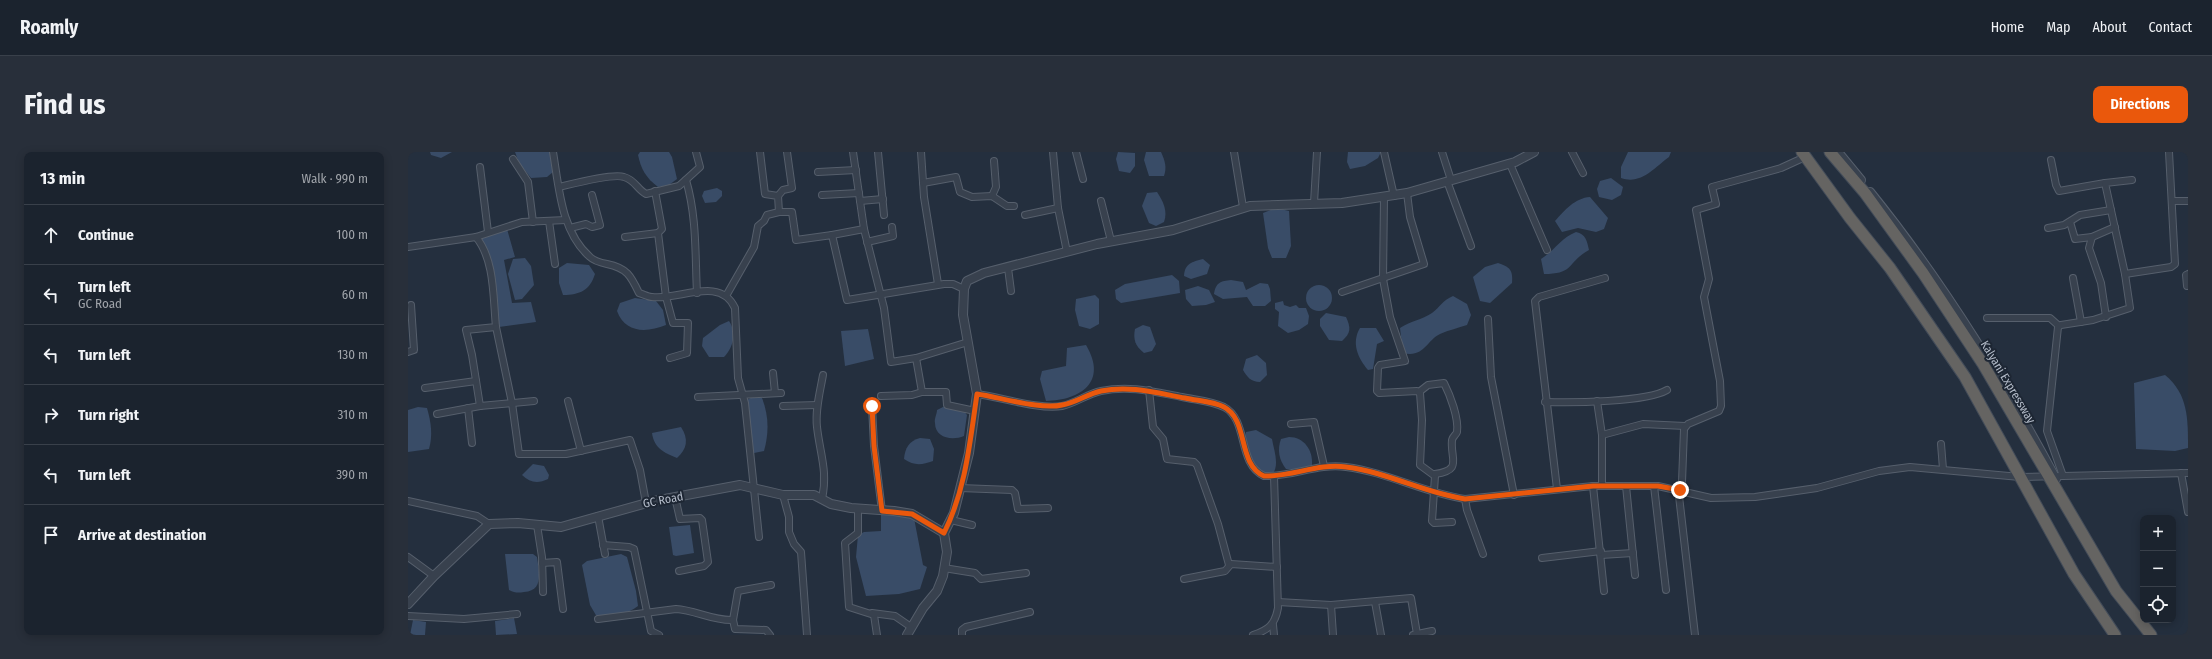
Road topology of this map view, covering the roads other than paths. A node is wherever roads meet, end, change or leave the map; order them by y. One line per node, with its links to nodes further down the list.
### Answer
1 (553, 152): 34 (street)
2 (696, 152): 29 (street)
3 (760, 152): 40 (street)
4 (787, 152): 40 (street)
5 (853, 152): 25 (street)
6 (878, 152): 44 (street)
7 (921, 152): 33 (street)
8 (1053, 152): 52 (street)
9 (1076, 152): 28 (street)
10 (1234, 152): 51 (street)
11 (1316, 152): 49 (street)
12 (1384, 152): 42 (street)
13 (1442, 152): 31 (street)
14 (1534, 152): 23 (street)
15 (1572, 152): 27 (street)
16 (1830, 152): 142 (highway, Kalyani Expressway)
17 (1838, 152): 142 (street)
18 (2169, 152): 47 (street)
19 (1803, 154): 130 (street); 141 (highway)
20 (513, 159): 59 (street)
21 (2051, 160): 32 (street)
22 (994, 161): 41 (street)
23 (1510, 164): 31 (street); 76 (street)
24 (480, 167): 66 (street)
25 (856, 170): 26 (street); 36 (street)
26 (818, 172)
27 (1582, 172)
28 (1083, 179)
29 (686, 180): 35 (street); 90 (street)
30 (2132, 180): 32 (street)
31 (1449, 181): 37 (street); 74 (street)
32 (2105, 183): 53 (street)
33 (923, 184): 41 (street); 85 (street)
34 (559, 187): 35 (street); 57 (street)
35 (655, 191): 67 (street)
36 (859, 193): 39 (street); 45 (street)
37 (1407, 193): 42 (street); 84 (street)
38 (592, 195): 63 (street)
39 (822, 195)
40 (778, 196): 54 (street)
41 (992, 196): 50 (street)
42 (1394, 196): 43 (street)
43 (1384, 198): 49 (street); 84 (street)
44 (883, 199): 45 (street); 55 (street)
45 (860, 201): 65 (street)
46 (1101, 201): 72 (street)
47 (2172, 201): 48 (street); 80 (street)
48 (2188, 201)
49 (1314, 203): 51 (street)
50 (1014, 206)
51 (1243, 207): 72 (street)
52 (1058, 208): 56 (street); 77 (street)
53 (2111, 210): 60 (street); 62 (street)
54 (779, 212): 68 (street); 92 (street)
55 (884, 215)
56 (1025, 215)
57 (566, 220): 58 (street); 63 (street)
58 (548, 221): 59 (street); 78 (street)
59 (533, 222): 66 (street)
60 (2070, 222): 64 (street); 70 (street)
61 (892, 227): 73 (street)
62 (2115, 227): 70 (street); 80 (street)
63 (570, 228): 93 (street)
64 (2048, 228)
65 (864, 229): 68 (street); 73 (street)
66 (488, 232): 69 (street)
67 (658, 233): 71 (street); 93 (street)
68 (832, 235): 91 (street)
69 (476, 237): 75 (street); 100 (street)
70 (2092, 237): 95 (street)
71 (625, 238)
72 (1111, 241): 77 (street)
73 (867, 242): 91 (street)
74 (1471, 246)
75 (408, 247)
76 (1547, 250)
77 (1067, 252): 79 (street)
78 (555, 264)
79 (1008, 268): 87 (street); 88 (street)
80 (2125, 274): 95 (street)
81 (2188, 274): 86 (street)
82 (1605, 278): 120 (street)
83 (2073, 278): 98 (street)
84 (1383, 279): 89 (street); 112 (street)
85 (938, 284): 87 (street); 91 (street)
86 (2187, 286)
87 (964, 289): 101 (street)
88 (1011, 291)
89 (1342, 292)
90 (697, 293): 92 (street); 93 (street)
91 (880, 294): 104 (street)
92 (726, 296): 113 (street)
93 (666, 297): 103 (street)
94 (411, 305): 102 (street)
95 (2106, 317): 98 (street)
96 (1987, 318): 99 (street)
97 (1488, 319): 153 (street)
98 (2081, 322): 99 (street)
99 (2059, 326): 142 (street)
100 (496, 327): 107 (street); 121 (street)
101 (968, 342): 104 (street); 114 (street)
102 (408, 352)
103 (670, 358)
104 (916, 358): 111 (street)
105 (773, 373): 113 (street)
106 (824, 375): 122 (street)
107 (476, 380): 108 (street); 123 (street)
108 (425, 388)
109 (1149, 390): 114 (street); 140 (street); 179 (street)
110 (1667, 390): 119 (street)
111 (922, 392): 115 (street); 127 (street)
112 (1419, 392): 139 (street); 139 (street)
113 (742, 394): 116 (street); 147 (street)
114 (977, 394): 127 (street)
115 (881, 396)
116 (698, 397)
117 (534, 401): 121 (street)
118 (568, 401): 134 (street)
119 (1598, 401): 120 (street); 131 (street)
120 (1545, 402): 149 (street)
121 (512, 403): 123 (street); 134 (street)
122 (817, 404): 124 (street); 155 (street)
123 (480, 406): 126 (street)
124 (783, 406)
125 (872, 406): 161 (street)
126 (468, 408): 128 (street); 132 (street)
127 (975, 411): 148 (street)
128 (437, 414)
129 (1291, 424): 135 (street)
130 (1685, 426): 131 (street); 150 (street)
131 (1602, 435): 144 (street)
132 (472, 444)
133 (1941, 444): 136 (street)
134 (581, 451): 158 (street)
135 (1324, 466): 140 (street); 151 (street)
136 (1943, 469): 141 (street); 150 (street)
137 (2181, 473): 138 (street); 142 (street); 162 (street)
138 (2188, 473)
139 (1434, 474): 151 (street)
140 (1274, 476): 180 (street)
141 (2020, 477): 142 (street); 219 (highway)
142 (2056, 477): 220 (highway, Kalyani Expressway)
143 (1593, 486): 144 (street); 149 (street); 172 (street)
144 (1602, 486): 145 (street)
145 (1626, 486): 146 (street); 173 (street)
146 (1654, 486): 150 (street); 188 (street)
147 (753, 488): 152 (street, GC Road); 154 (street, GC Road); 170 (street)
148 (960, 488): 159 (street); 164 (street)
149 (1557, 489): 153 (street)
150 (1680, 490): 218 (street)
151 (1433, 492): 156 (street); 165 (street)
152 (783, 495): 155 (street, GC Road); 209 (street)
153 (1514, 495): 156 (street)
154 (676, 497): 158 (street, GC Road); 182 (street)
155 (822, 499): 160 (street, GC Road)
156 (1465, 499): 175 (street)
157 (408, 501): 166 (street)
158 (646, 503): 163 (street, GC Road)
159 (1048, 508)
160 (858, 509): 161 (street, GC Road); 198 (street)
161 (882, 511): 169 (street, GC Road)
162 (2188, 512)
163 (598, 516): 167 (street, GC Road); 171 (street)
164 (950, 520): 168 (street); 169 (street)
165 (1452, 522)
166 (489, 524): 167 (street, GC Road); 185 (street)
167 (537, 525): 178 (street)
168 (972, 525)
169 (944, 533): 181 (street)
170 (758, 537)
171 (603, 545): 174 (street); 196 (street)
172 (1601, 553): 173 (street); 177 (street); 189 (street)
173 (1633, 553): 184 (street)
174 (605, 554)
175 (1483, 554)
176 (408, 557): 185 (street)
177 (1542, 558)
178 (542, 563): 190 (street); 195 (street)
179 (1229, 565): 180 (street); 186 (street)
180 (1277, 567): 191 (street)
181 (944, 568): 183 (street); 204 (street)
182 (679, 572)
183 (1026, 573)
184 (1635, 575)
185 (434, 576): 193 (street)
186 (1184, 579)
187 (771, 585): 202 (street)
188 (1666, 590)
189 (1604, 591)
190 (543, 592)
191 (1278, 602): 194 (street); 203 (street)
192 (1374, 602): 194 (street); 216 (street); 217 (street)
193 (408, 604)
194 (1331, 604): 215 (street)
195 (563, 610)
196 (647, 611): 201 (street); 202 (street); 207 (street)
197 (1030, 612): 212 (street)
198 (872, 613): 204 (street); 210 (street)
199 (517, 614): 200 (street)
200 (408, 616)
201 (598, 619)
202 (733, 620): 206 (street)
203 (1273, 625): 213 (street); 214 (street)
204 (911, 627): 211 (street)
205 (1432, 631): 217 (street)
206 (741, 633): 208 (street)
207 (658, 635)
208 (770, 635)
209 (807, 635)
210 (877, 635)
211 (907, 635)
212 (962, 635)
213 (1253, 635)
214 (1274, 635)
215 (1333, 635)
216 (1381, 635)
217 (1415, 635)
218 (1695, 635)
219 (2115, 635)
220 (2151, 635)

